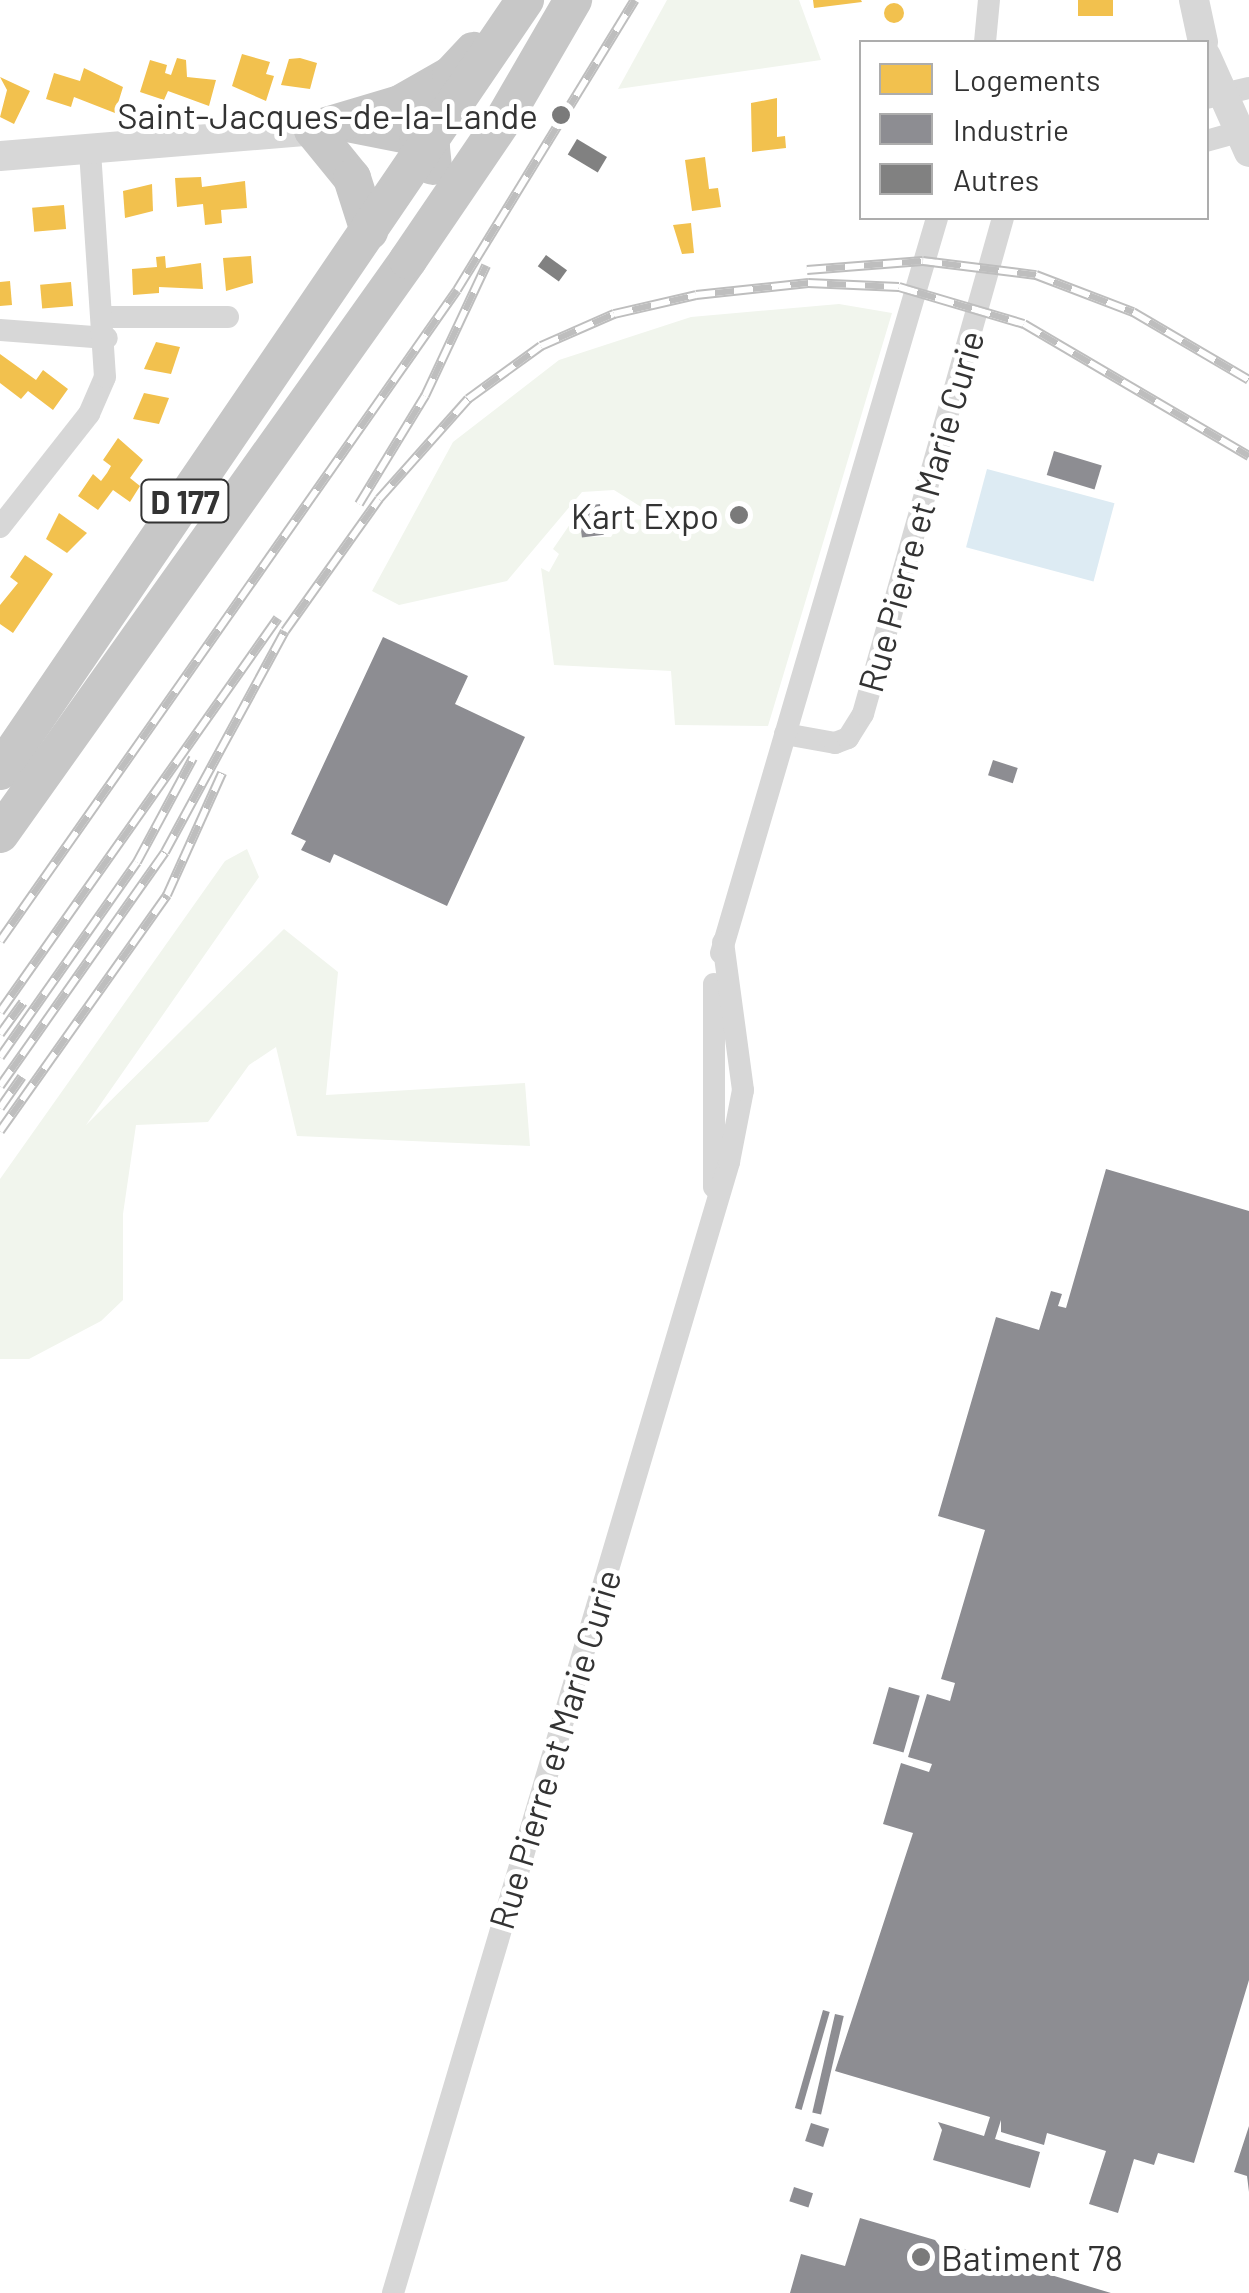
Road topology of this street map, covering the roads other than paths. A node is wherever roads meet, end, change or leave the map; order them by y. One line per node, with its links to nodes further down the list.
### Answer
1 (506, 0): 11 (highway)
2 (525, 0): 16 (highway, D 177)
3 (572, 0): 10 (highway)
4 (989, 0): 6 (street)
5 (1194, 0): 7 (street)
6 (985, 40)
7 (1202, 40)
8 (1209, 62): 9 (street)
9 (1225, 93): 12 (street)
10 (504, 119): 16 (highway); 24 (highway)
11 (330, 126): 14 (street); 16 (highway); 19 (highway)
12 (1246, 138): 13 (street)
13 (1209, 141)
14 (90, 149): 15 (street); 21 (street)
15 (0, 156)
16 (426, 157): 19 (highway, D 177); 24 (highway)
17 (936, 220): 25 (street, Rue Pierre et Marie Curie)
18 (1001, 220): 25 (street, Rue Pierre et Marie Curie)
19 (369, 231): 26 (highway, D 177)
20 (228, 317): 21 (street)
21 (106, 328): 22 (street); 23 (street)
22 (0, 330)
23 (0, 527)
24 (153, 624): 27 (highway)
25 (785, 734): 28 (street, Rue Pierre et Marie Curie)
26 (0, 771)
27 (0, 834)
28 (393, 2293)

